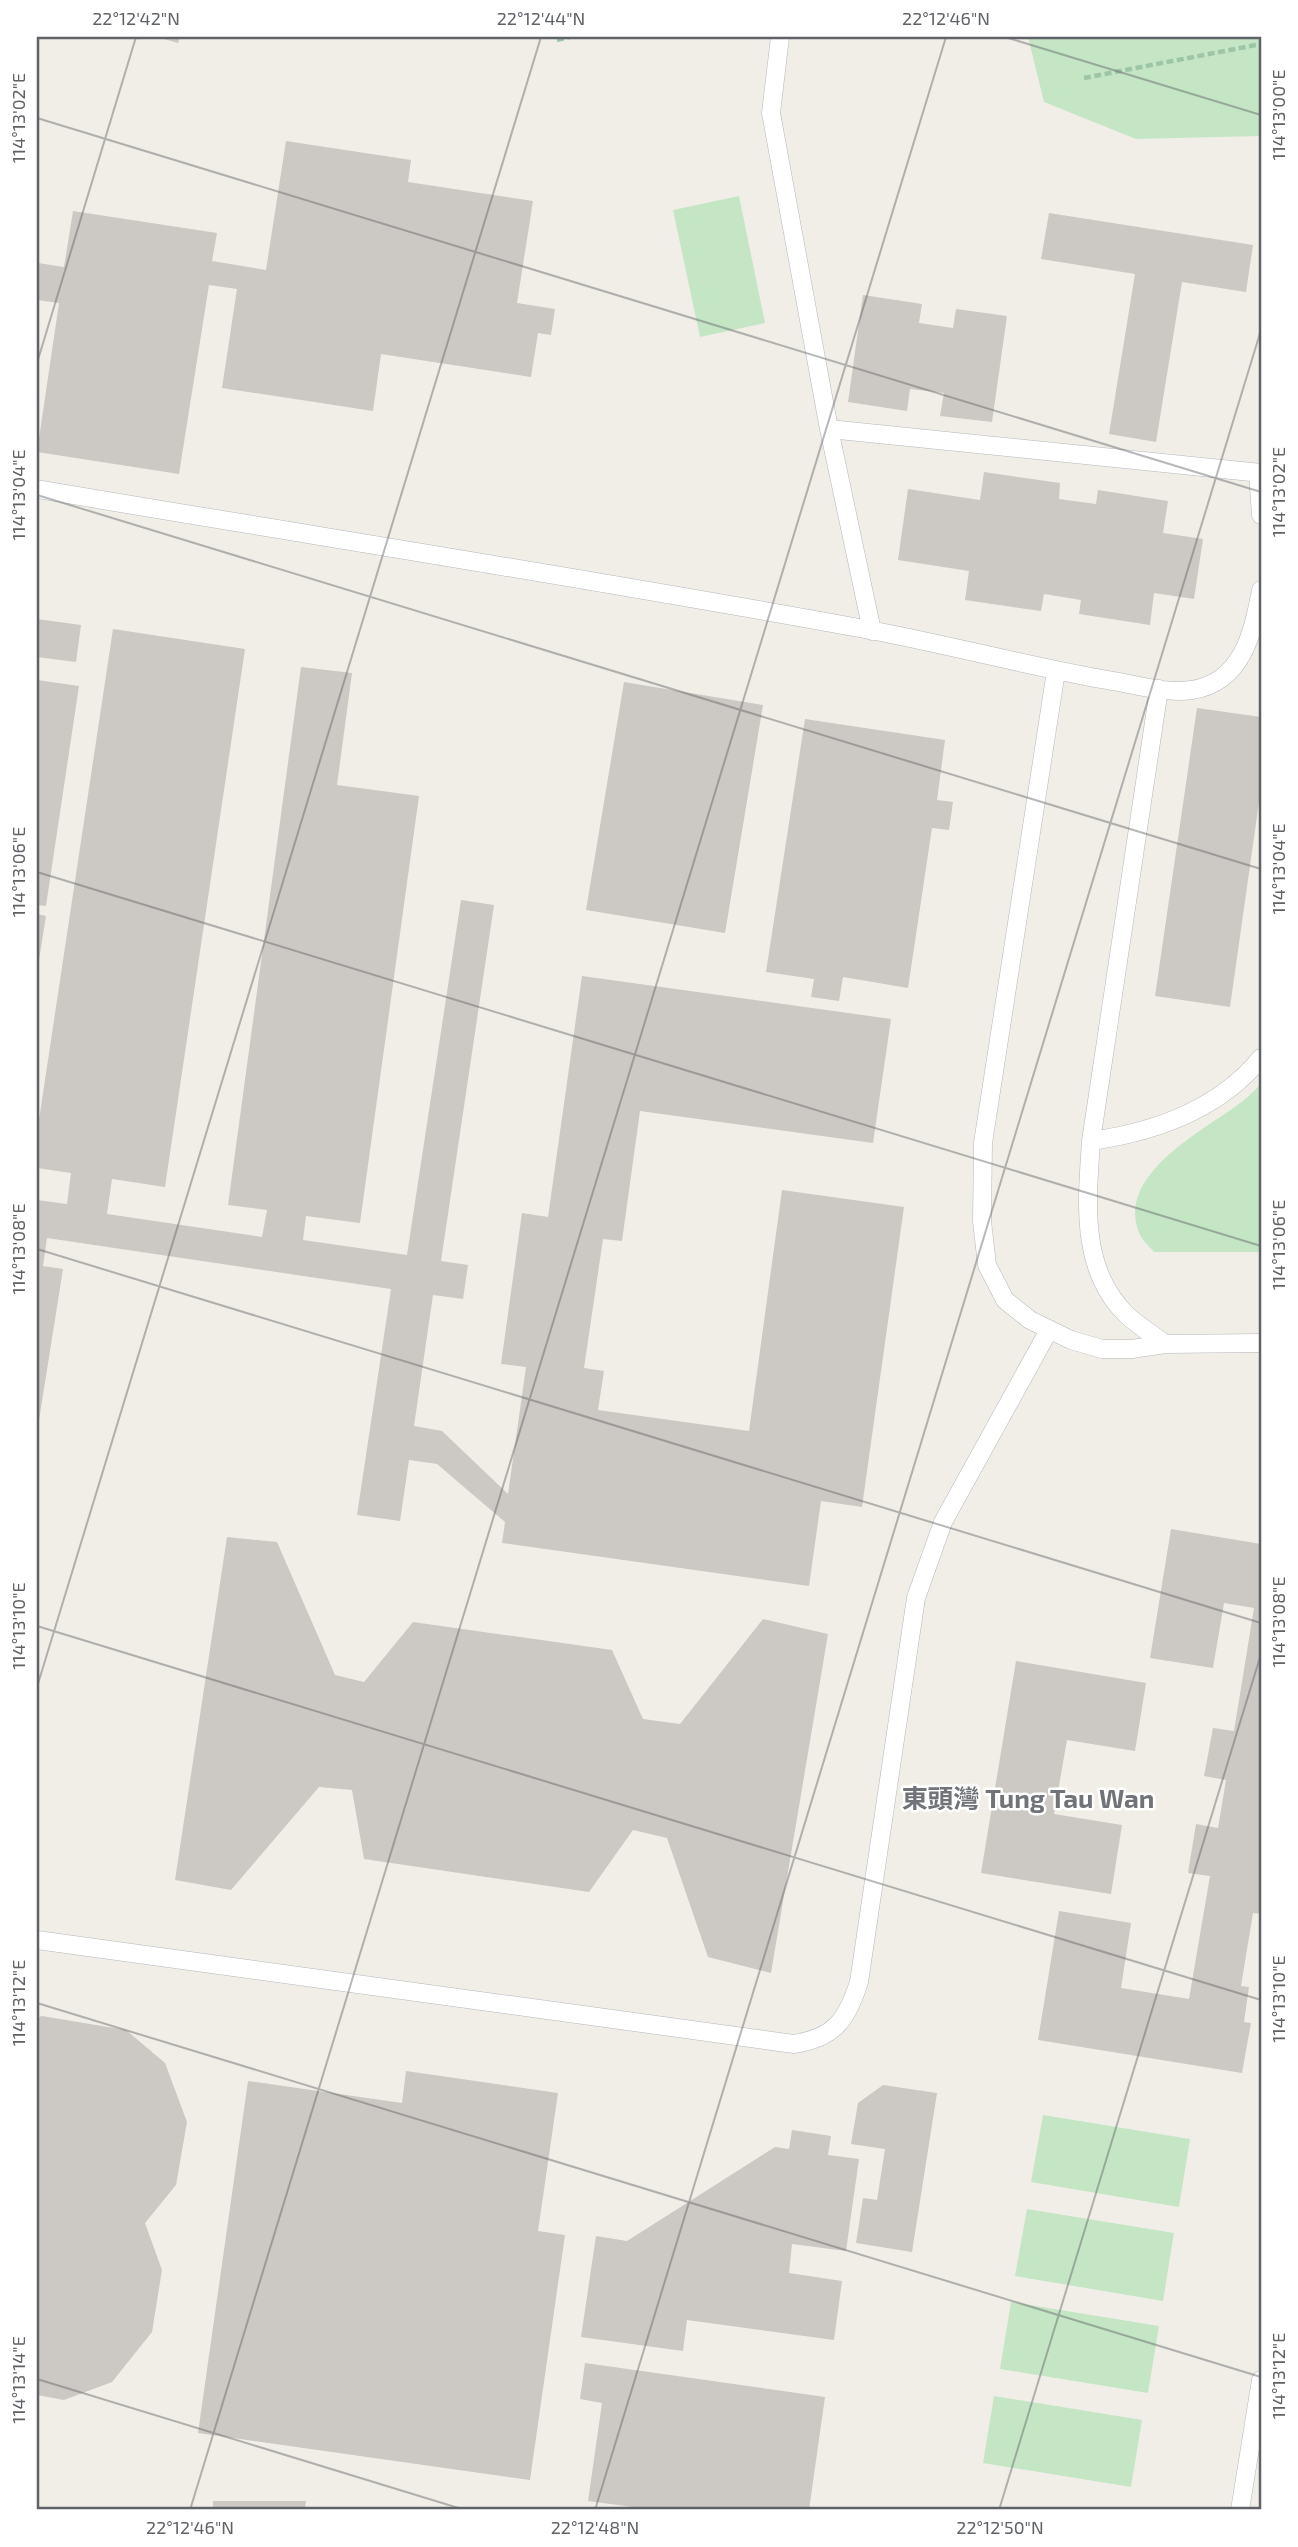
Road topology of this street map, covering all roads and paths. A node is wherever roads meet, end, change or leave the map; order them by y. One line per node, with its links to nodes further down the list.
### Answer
1 (569, 37): 3 (path)
2 (780, 37): 6 (lane)
3 (557, 40)
4 (1261, 44): 5 (path)
5 (1084, 78)
6 (829, 429): 7 (lane); 11 (lane)
7 (1260, 473): 9 (lane)
8 (37, 489): 11 (lane)
9 (1261, 515)
10 (1261, 590): 13 (lane)
11 (872, 631): 12 (lane)
12 (1056, 671): 13 (lane); 16 (lane)
13 (1159, 689): 15 (lane)
14 (1261, 1058): 15 (lane)
15 (1091, 1141): 18 (lane)
16 (1049, 1330): 18 (lane); 19 (lane)
17 (1261, 1343): 18 (lane)
18 (1164, 1344)
19 (37, 1940)
20 (1261, 2380): 21 (lane)
21 (1240, 2510)

